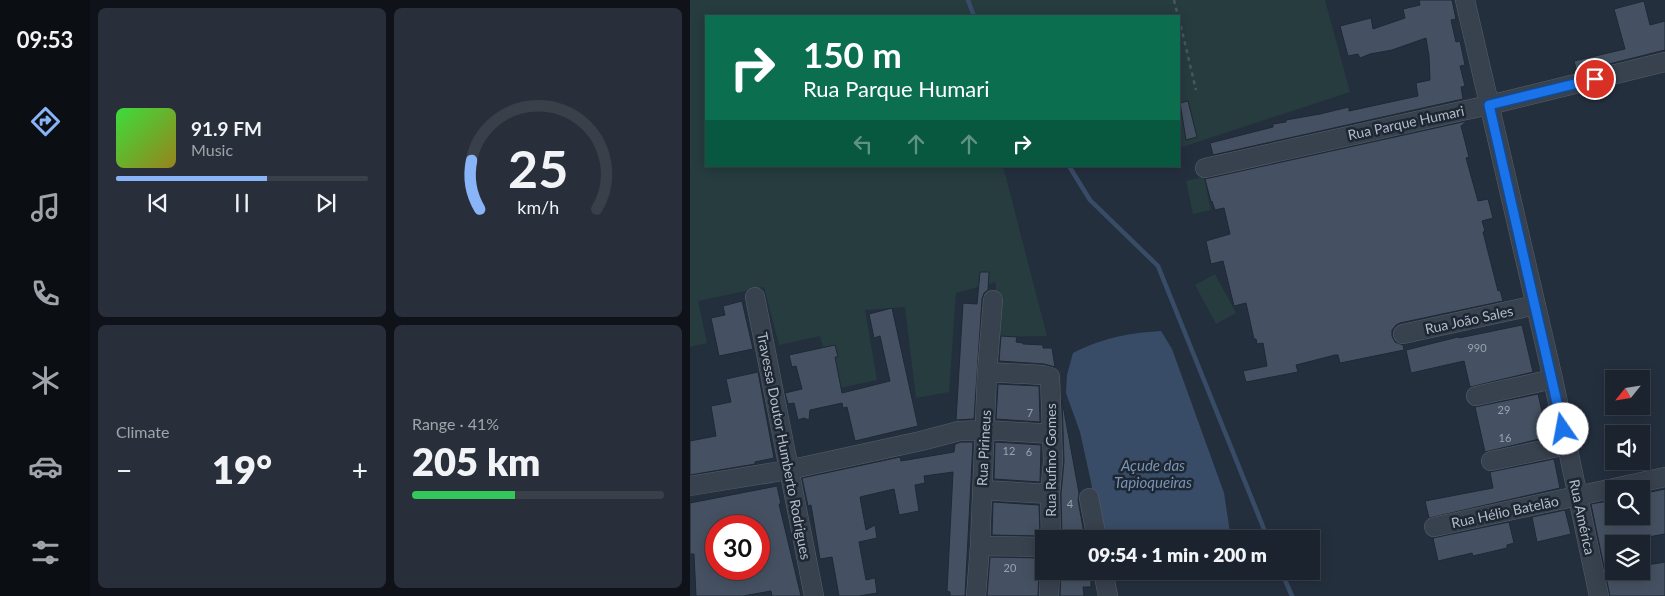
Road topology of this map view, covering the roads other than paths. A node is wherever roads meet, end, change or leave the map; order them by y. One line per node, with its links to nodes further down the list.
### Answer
1 (1465, 0): 3 (street, Rua América)
2 (1665, 62): 3 (street, Rua Parque Humari)
3 (1489, 105): 4 (street, Rua Parque Humari); 7 (street, Rua América)
4 (1205, 168)
5 (755, 297): 16 (street, Travessa Doutor Humberto Rodrigues)
6 (994, 300): 9 (street, Rua Pirineus)
7 (1536, 305): 8 (street, Rua João Sales); 10 (street, Rua América)
8 (1403, 334)
9 (987, 372): 12 (street, Rua Pirineus); 13 (street, Rua Rufino Gomes)
10 (1553, 379): 11 (street); 14 (street, Rua América)
11 (1476, 396)
12 (986, 430): 13 (street); 16 (street); 19 (street, Rua Pirineus)
13 (1052, 434): 20 (street, Rua Rufino Gomes)
14 (1567, 445): 15 (street); 21 (street, Rua América)
15 (1491, 461)
16 (788, 470): 18 (street); 30 (street, Travessa Doutor Humberto Rodrigues)
17 (1665, 477): 21 (street, Rua Hélio Batelão)
18 (690, 486)
19 (982, 490): 20 (street); 26 (street, Rua Pirineus)
20 (1050, 494): 24 (street, Rua Rufino Gomes)
21 (1578, 496): 23 (street, Rua Hélio Batelão); 34 (street, Rua América)
22 (1089, 498): 25 (street)
23 (1434, 527)
24 (1051, 530)
25 (1095, 530)
26 (980, 546): 27 (street); 31 (street, Rua Pirineus)
27 (1035, 547)
28 (1050, 580): 32 (street)
29 (1105, 580): 33 (street)
30 (814, 596)
31 (976, 596)
32 (1049, 596)
33 (1108, 596)
34 (1599, 596)

